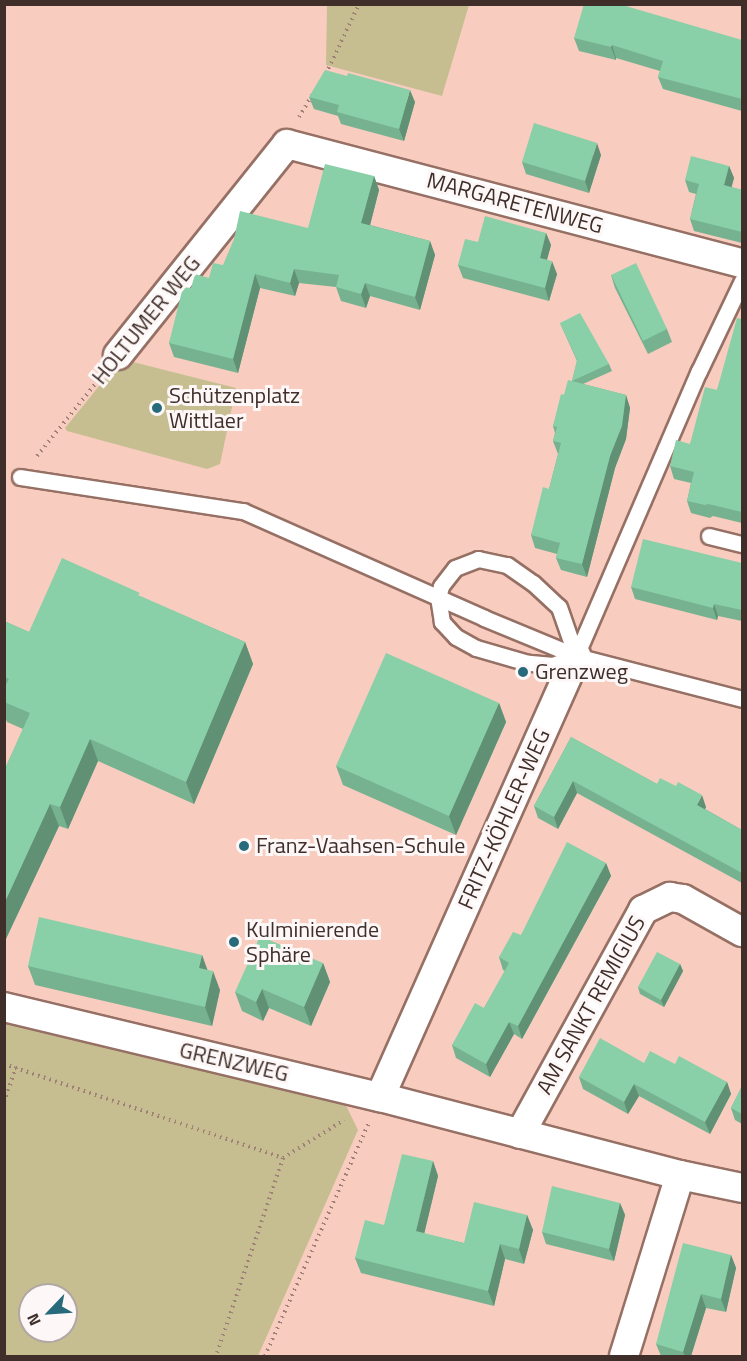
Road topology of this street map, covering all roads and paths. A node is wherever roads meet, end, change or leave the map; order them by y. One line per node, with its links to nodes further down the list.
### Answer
1 (359, 4): 2 (path)
2 (320, 84)
3 (313, 94): 4 (path)
4 (287, 144): 5 (street, MARGARETENWEG); 7 (street, HOLTUMER WEG)
5 (742, 263)
6 (742, 281): 12 (lane, FRITZ-KÖHLER-WEG)
7 (118, 355): 8 (path, HOLTUMER WEG)
8 (20, 477): 11 (lane)
9 (709, 536): 10 (lane)
10 (742, 544)
11 (438, 598): 12 (lane); 12 (lane); 12 (lane)
12 (581, 646): 13 (lane); 18 (street, FRITZ-KÖHLER-WEG)
13 (742, 699)
14 (742, 932): 20 (street, AM SANKT REMIGIUS)
15 (4, 1007): 18 (street, GRENZWEG)
16 (4, 1064): 17 (path)
17 (16, 1067): 19 (path); 21 (path)
18 (380, 1097): 20 (street, GRENZWEG); 21 (path); 25 (path)
19 (4, 1102)
20 (520, 1134): 22 (street, GRENZWEG)
21 (283, 1158): 24 (path)
22 (681, 1175): 23 (street, GRENZWEG); 26 (street)
23 (742, 1188)
24 (216, 1356)
25 (265, 1356)
26 (624, 1356)

